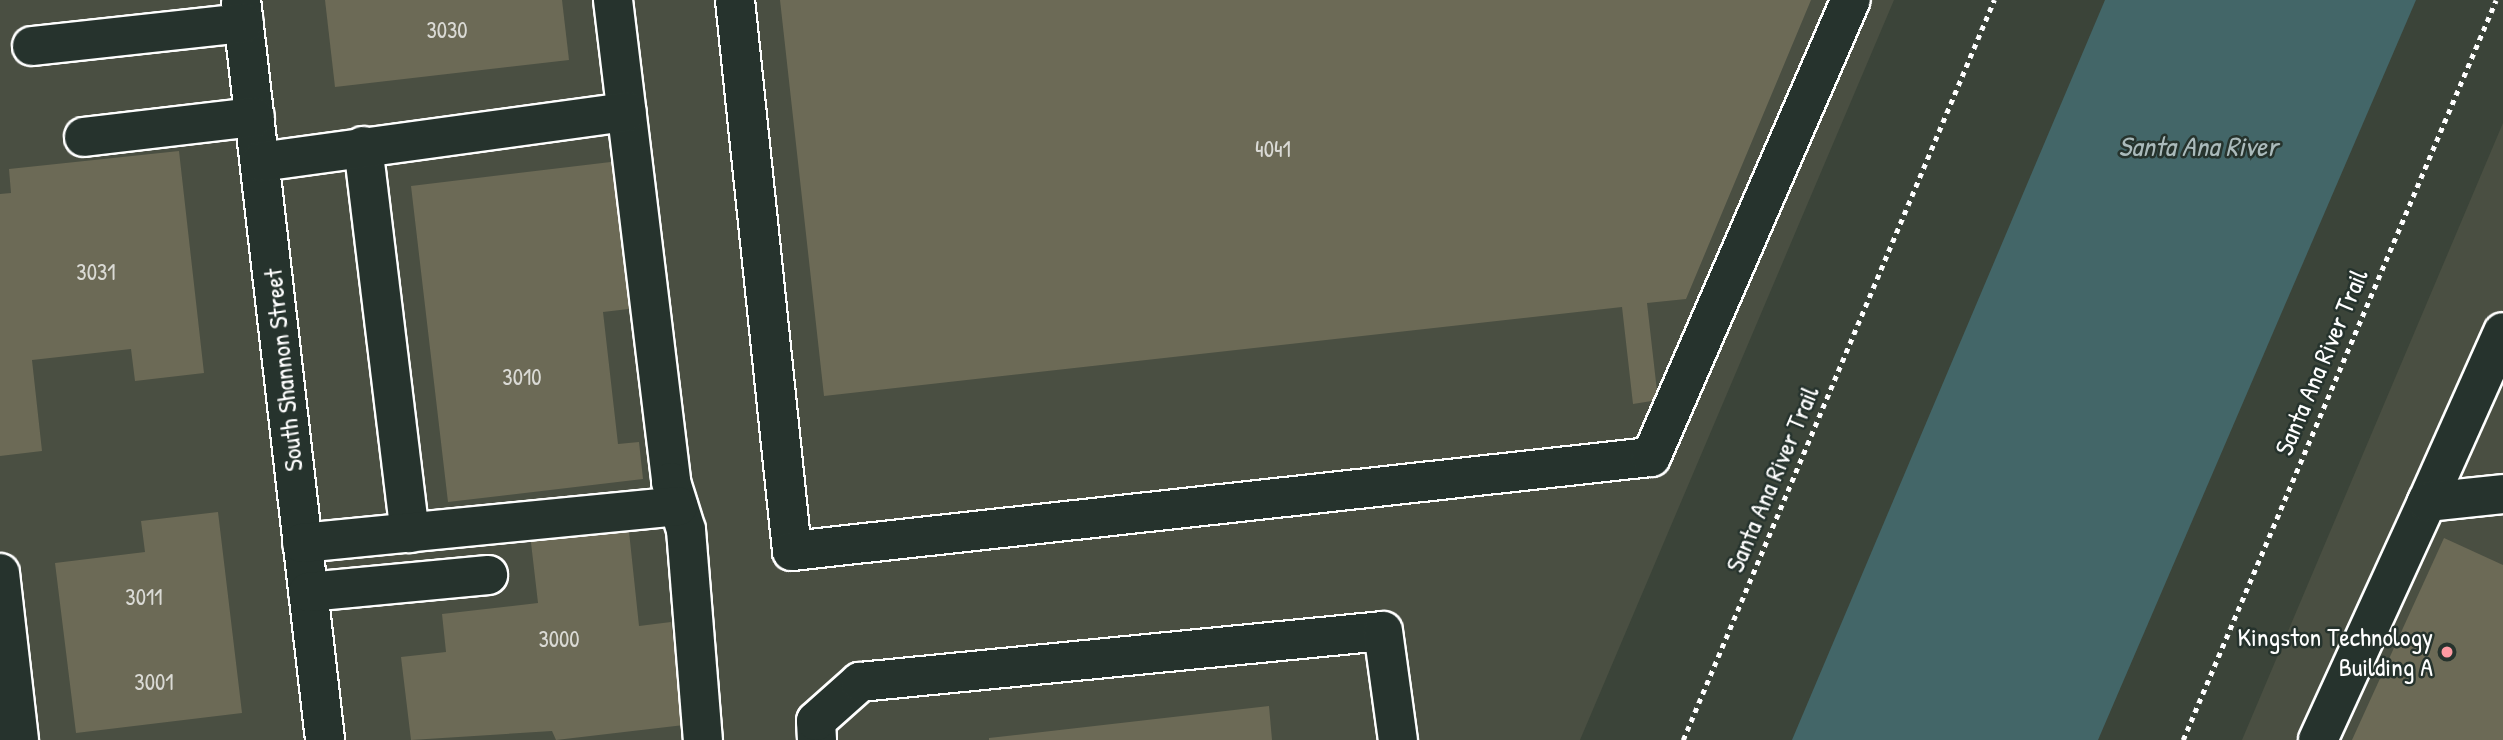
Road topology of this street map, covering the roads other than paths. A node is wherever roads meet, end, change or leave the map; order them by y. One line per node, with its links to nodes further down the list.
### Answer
1 (613, 0): 6 (street)
2 (735, 0): 3 (street)
3 (1851, 0)
4 (243, 11): 5 (street); 7 (street, South Shannon Street)
5 (32, 46)
6 (627, 112): 9 (street); 14 (street)
7 (255, 117): 8 (street); 10 (street, South Shannon Street)
8 (84, 137)
9 (363, 146): 10 (street); 15 (street)
10 (260, 162): 16 (street, South Shannon Street)
11 (2503, 332): 13 (street)
12 (2503, 494): 13 (street)
13 (2427, 502): 25 (street)
14 (678, 506): 15 (street); 22 (street)
15 (410, 533): 16 (street)
16 (302, 543): 19 (street, South Shannon Street)
17 (0, 573): 20 (street)
18 (488, 575): 19 (street)
19 (308, 592): 21 (street, South Shannon Street)
20 (19, 740)
21 (325, 740)
22 (704, 740)
23 (817, 740): 24 (street)
24 (1398, 740)
25 (2318, 740)

